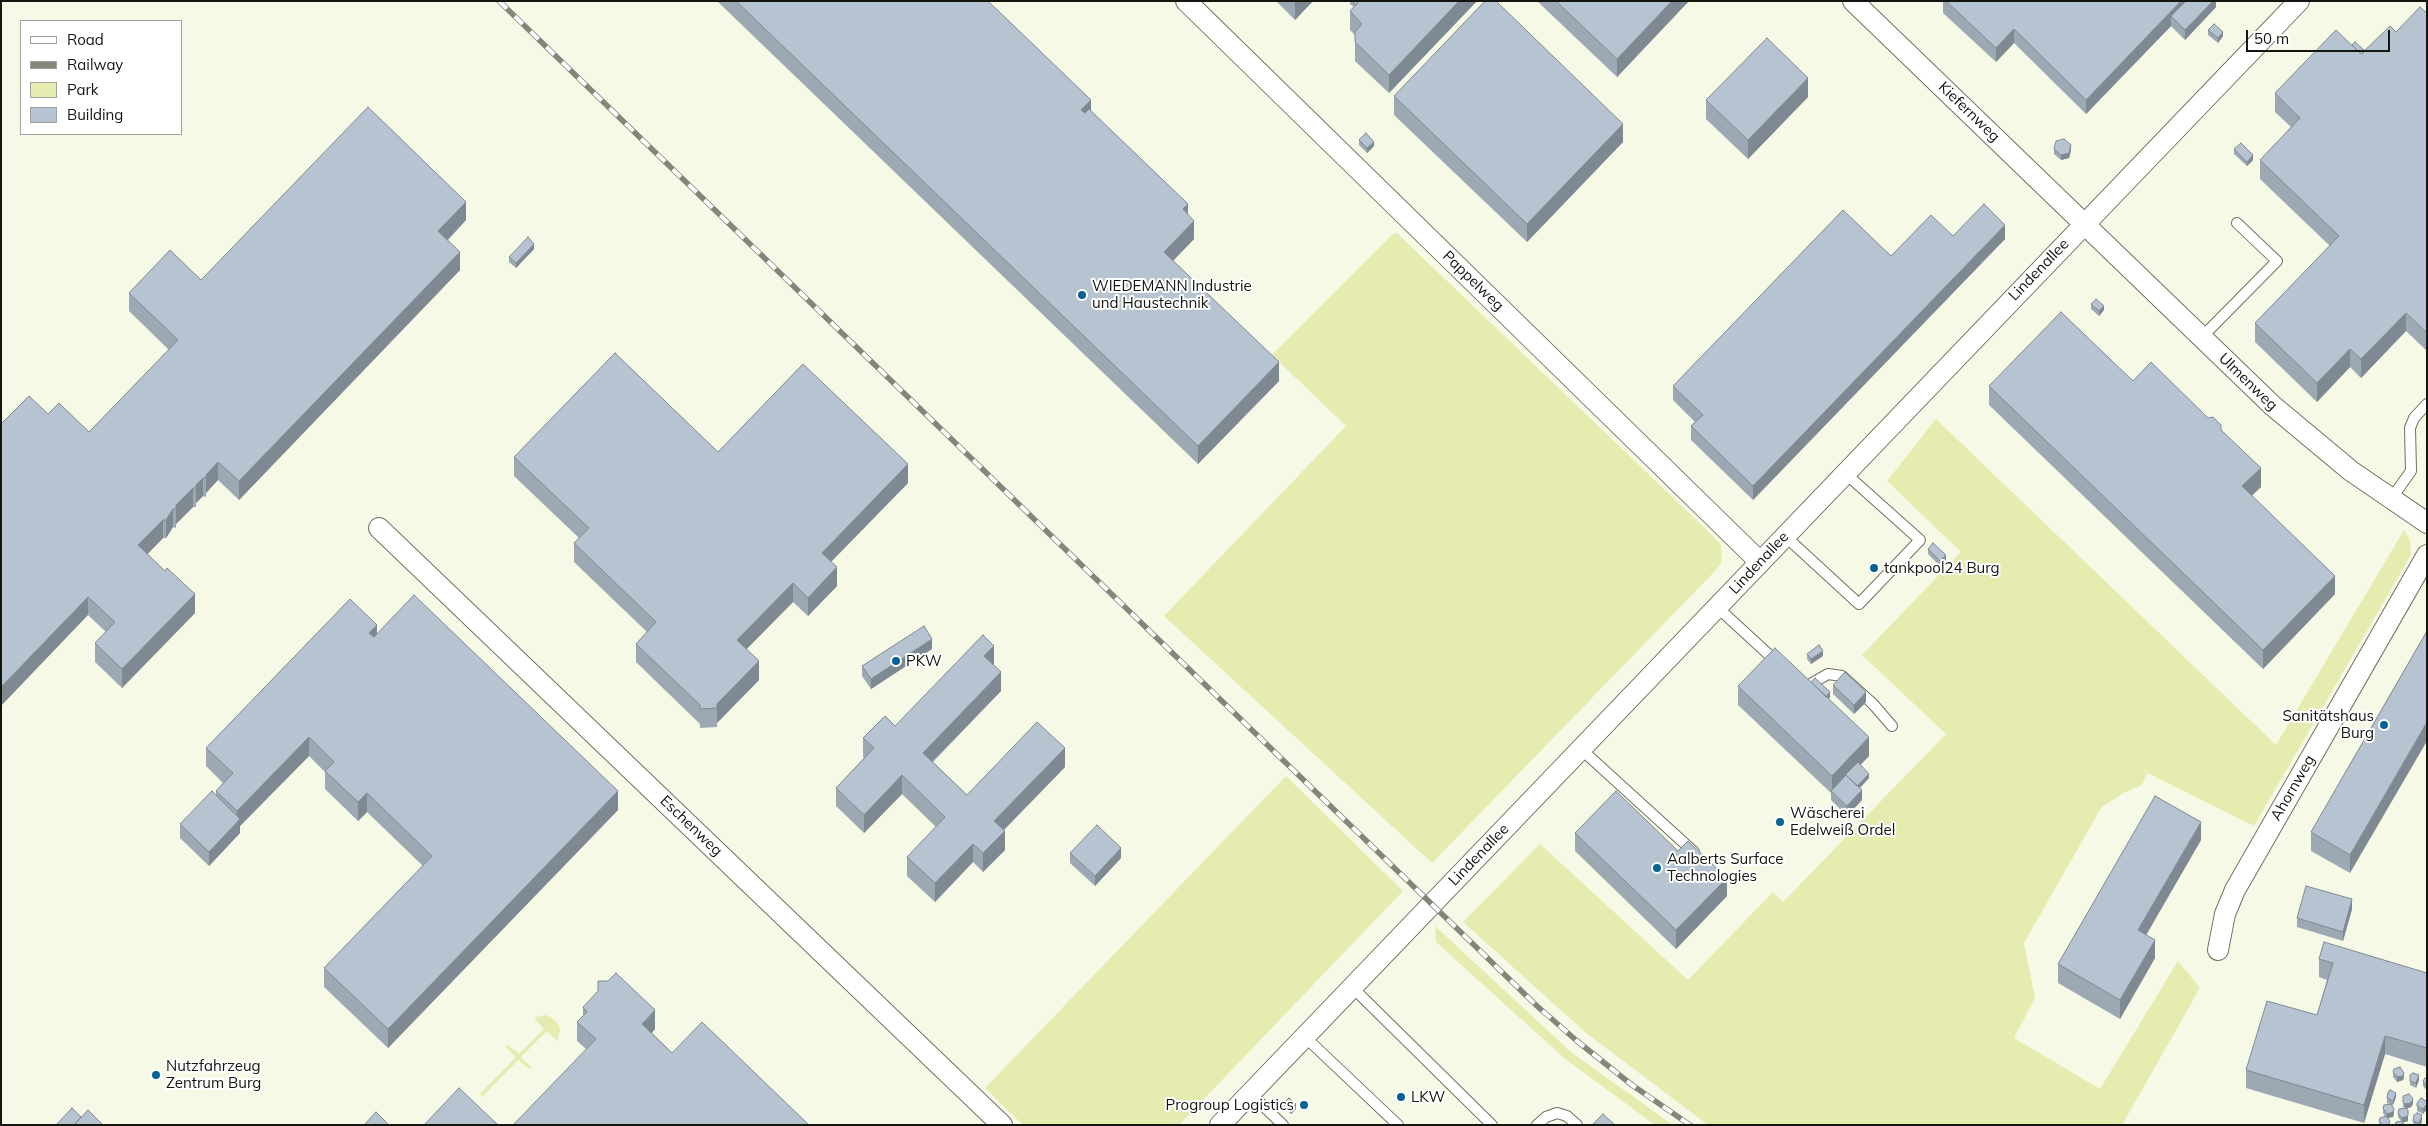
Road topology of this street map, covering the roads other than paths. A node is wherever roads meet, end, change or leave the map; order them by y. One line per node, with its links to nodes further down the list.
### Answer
1 (1186, 1): 14 (street, Pappelweg)
2 (2299, 1): 4 (street, Lindenallee)
3 (1854, 2): 4 (street, Kiefernweg)
4 (2085, 223): 6 (street, Ulmenweg); 8 (street, Lindenallee)
5 (2236, 223): 6 (lane)
6 (2202, 337): 9 (street, Ulmenweg)
7 (2427, 404): 9 (lane)
8 (1845, 473): 12 (street, Lindenallee); 12 (lane)
9 (2391, 499): 10 (street, Ulmenweg)
10 (2427, 523)
11 (379, 528): 23 (street, Eschenweg)
12 (1784, 536): 14 (street, Lindenallee)
13 (2427, 554): 19 (street, Ahornweg)
14 (1760, 562): 15 (street, Lindenallee)
15 (1717, 607): 16 (lane); 17 (street, Lindenallee)
16 (1892, 726)
17 (1582, 750): 18 (lane); 20 (street, Lindenallee)
18 (1701, 859)
19 (2218, 950)
20 (1352, 987): 21 (street, Lindenallee); 27 (lane)
21 (1304, 1036): 22 (street, Lindenallee); 26 (lane)
22 (1250, 1093): 24 (street, Lindenallee); 25 (lane)
23 (1002, 1125)
24 (1220, 1125)
25 (1283, 1125)
26 (1398, 1125)
27 (1492, 1125)
28 (1537, 1125): 29 (lane)
29 (1577, 1125)

